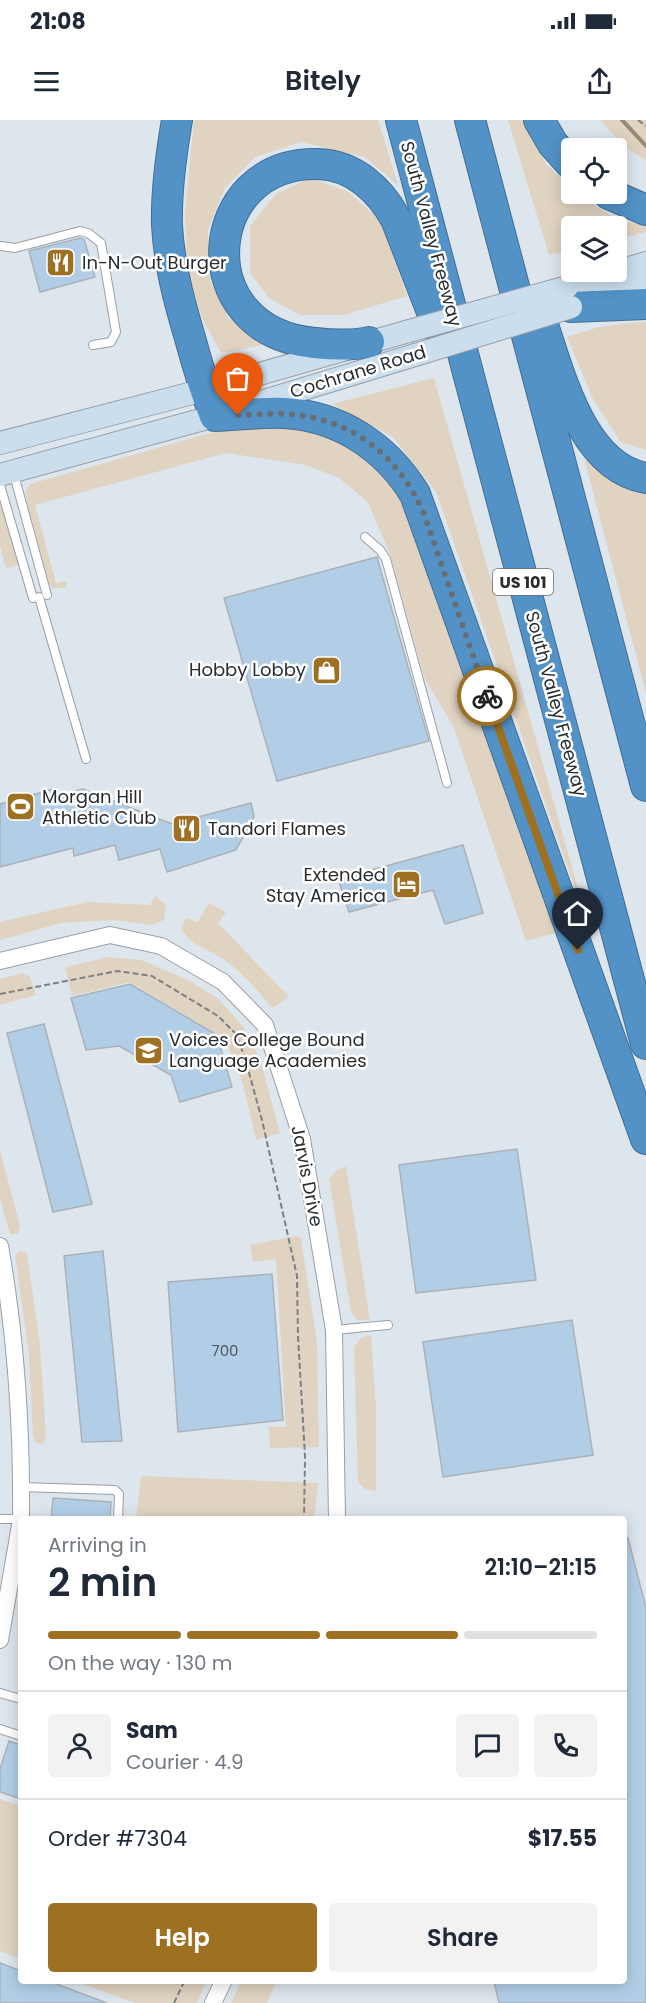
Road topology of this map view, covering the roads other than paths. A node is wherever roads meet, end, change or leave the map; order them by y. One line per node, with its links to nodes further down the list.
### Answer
1 (177, 120): 15 (highway)
2 (401, 120): 19 (highway, South Valley Freeway / US 101)
3 (539, 120): 5 (highway)
4 (470, 123): 18 (highway); 24 (highway)
5 (561, 153)
6 (627, 202): 7 (highway)
7 (646, 210)
8 (1, 246): 14 (lane)
9 (646, 263): 11 (main road, Cochrane Road)
10 (646, 285): 11 (main road, Cochrane Road)
11 (569, 297): 12 (highway); 13 (main road, Cochrane Road, bridge); 15 (main road, Cochrane Road, bridge)
12 (646, 304)
13 (369, 342): 15 (main road, Cochrane Road); 19 (highway)
14 (93, 345)
15 (210, 403): 16 (main road, Cochrane Road); 17 (main road, Cochrane Road); 27 (highway)
16 (0, 442)
17 (4, 477): 21 (lane); 21 (lane)
18 (646, 478)
19 (498, 486): 26 (highway, South Valley Freeway / US 101)
20 (365, 537): 23 (lane)
21 (40, 597): 22 (lane)
22 (86, 759)
23 (447, 783)
24 (646, 786)
25 (0, 961): 31 (street, Jarvis Drive)
26 (646, 1044)
27 (646, 1139)
28 (0, 1246): 29 (street)
29 (5, 1300): 32 (street)
30 (388, 1325): 31 (lane)
31 (334, 1330): 35 (street, Jarvis Drive)
32 (21, 1487): 33 (street); 34 (lane)
33 (21, 1516)
34 (118, 1516)
35 (337, 1516)
36 (0, 1519): 37 (lane)
37 (18, 1520)
38 (18, 1556): 39 (street)
39 (15, 1592): 40 (street)
40 (0, 1640)
41 (0, 1693): 42 (lane)
42 (18, 1698)
43 (0, 1730): 44 (lane)
44 (18, 1735)
45 (222, 1984): 46 (street)
46 (213, 2003)

